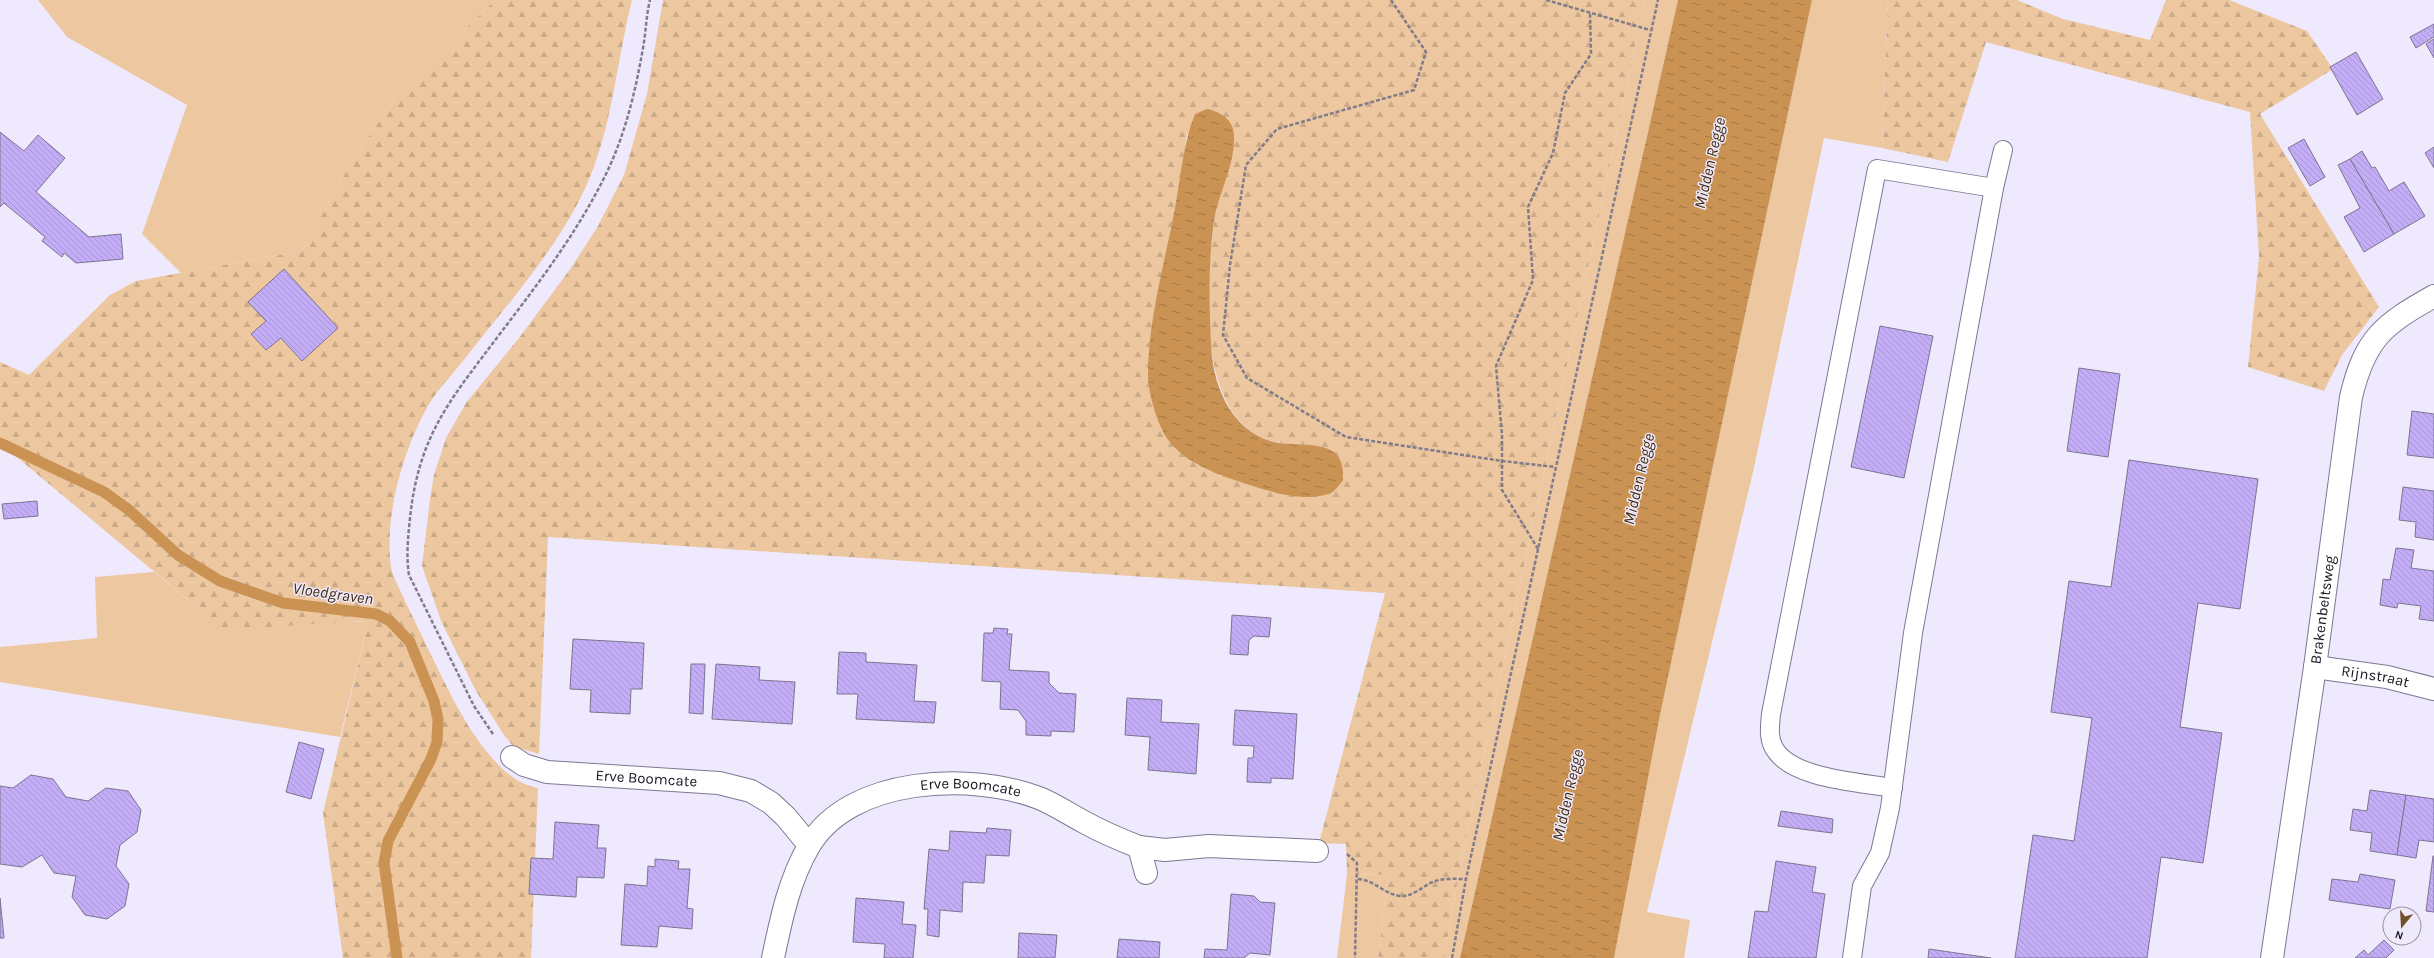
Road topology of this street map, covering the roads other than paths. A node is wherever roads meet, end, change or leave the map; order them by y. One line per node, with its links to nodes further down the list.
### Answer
1 (2003, 150): 2 (lane)
2 (1994, 188): 7 (lane); 7 (lane)
3 (2434, 296): 4 (street, Brakenbeltsweg)
4 (2315, 667): 5 (street, Rijnstraat); 14 (street, Brakenbeltsweg)
5 (2434, 689)
6 (512, 757): 8 (street, Erve Boomcate)
7 (1893, 788): 13 (lane)
8 (809, 845): 9 (street, Erve Boomcate); 12 (street, Erve Boomcate)
9 (1139, 848): 10 (street, Erve Boomcate); 11 (street)
10 (1317, 851)
11 (1146, 873)
12 (772, 958)
13 (1852, 958)
14 (2272, 958)

